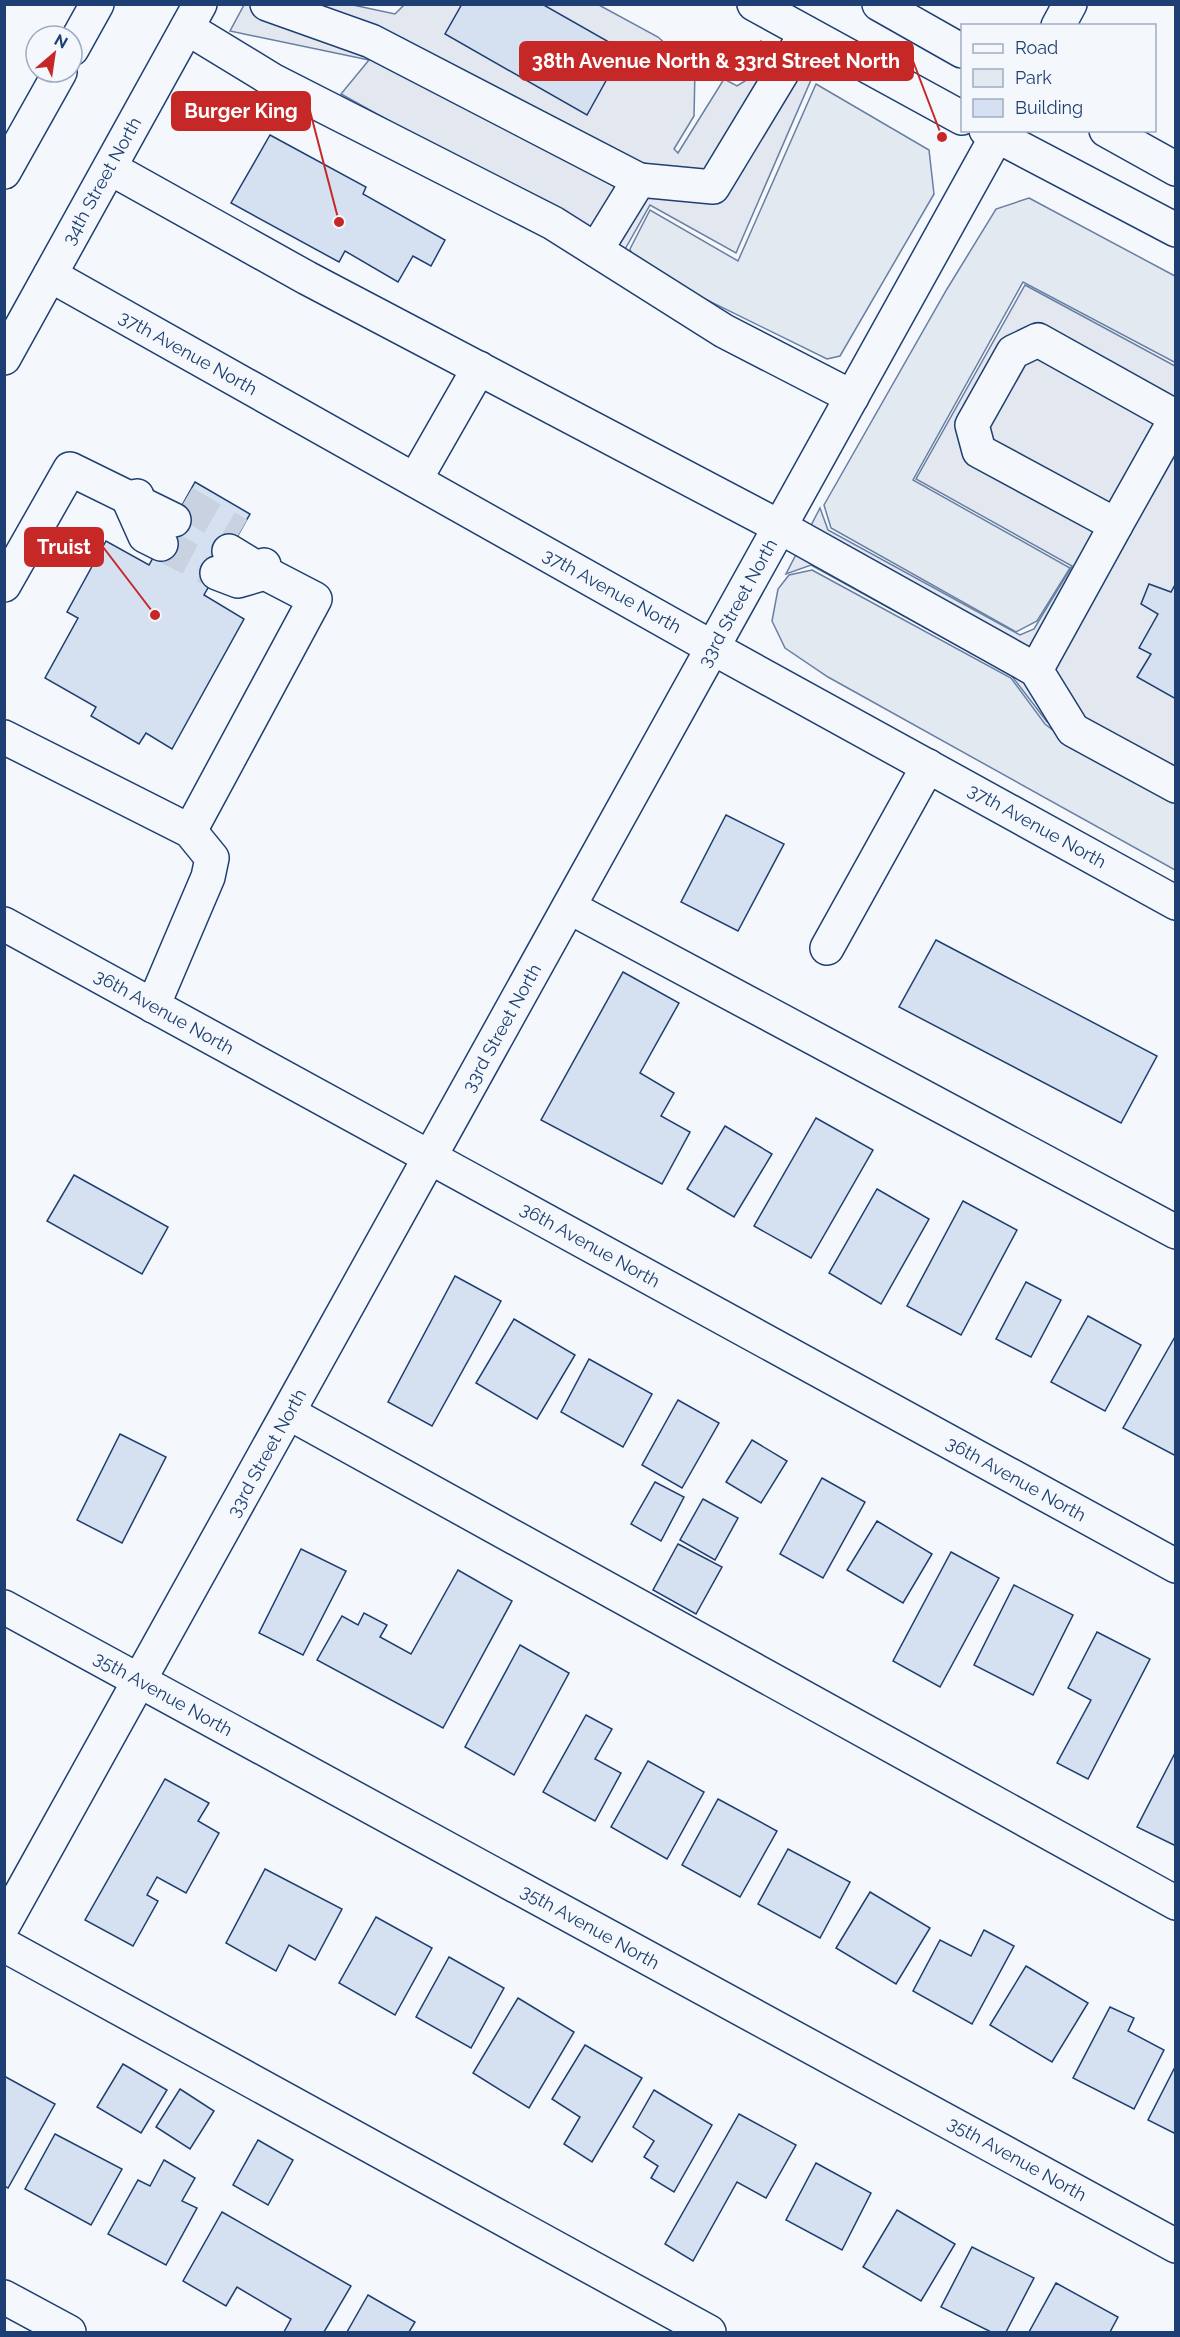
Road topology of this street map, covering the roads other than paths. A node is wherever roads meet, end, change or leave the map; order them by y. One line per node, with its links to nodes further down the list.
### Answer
1 (97, 4): 6 (main road)
2 (267, 4): 16 (main road)
3 (754, 4): 7 (main road)
4 (879, 4): 8 (main road)
5 (193, 16): 13 (main road, 34th Street North); 18 (main road)
6 (84, 27)
7 (806, 33): 10 (main road); 16 (main road)
8 (961, 50)
9 (53, 84): 15 (main road)
10 (961, 117)
11 (994, 132): 17 (main road); 22 (main road, 33rd Street North)
12 (1110, 132): 14 (main road)
13 (110, 168): 19 (main road, 34th Street North); 21 (main road)
14 (1176, 169)
15 (4, 172)
16 (639, 180): 18 (main road)
17 (1176, 230)
18 (596, 250): 22 (main road)
19 (50, 275): 20 (main road, 34th Street North); 24 (main road, 37th Avenue North)
20 (4, 358)
21 (478, 368): 24 (main road); 27 (main road)
22 (852, 397): 27 (main road, 33rd Street North)
23 (1176, 418): 26 (main road); 26 (main road)
24 (415, 480): 31 (main road, 37th Avenue North)
25 (173, 522): 28 (main road)
26 (1116, 525): 32 (main road)
27 (780, 527): 31 (main road, 33rd Street North); 32 (main road)
28 (14, 545): 30 (main road)
29 (228, 553): 36 (main road)
30 (4, 585)
31 (713, 648): 34 (main road, 37th Avenue North); 38 (main road, 33rd Street North)
32 (1036, 670): 35 (main road)
33 (4, 737): 36 (main road)
34 (928, 766): 37 (main road, 37th Avenue North); 40 (main road)
35 (1176, 786)
36 (190, 831): 41 (main road)
37 (1176, 903)
38 (569, 907): 42 (main road, 33rd Street North); 43 (main road)
39 (4, 924): 41 (main road, 36th Avenue North)
40 (828, 948)
41 (153, 1006): 42 (main road, 36th Avenue North)
42 (430, 1158): 44 (main road, 33rd Street North); 45 (main road, 36th Avenue North)
43 (1176, 1232)
44 (289, 1413): 47 (main road, 33rd Street North); 48 (main road)
45 (1176, 1566)
46 (4, 1607): 47 (main road, 35th Avenue North)
47 (140, 1681): 49 (main road, 33rd Street North); 51 (main road, 35th Avenue North)
48 (1176, 1903)
49 (4, 1924)
50 (4, 1945): 54 (main road)
51 (1176, 2246)
52 (4, 2297): 53 (main road)
53 (69, 2332)
54 (710, 2332)

